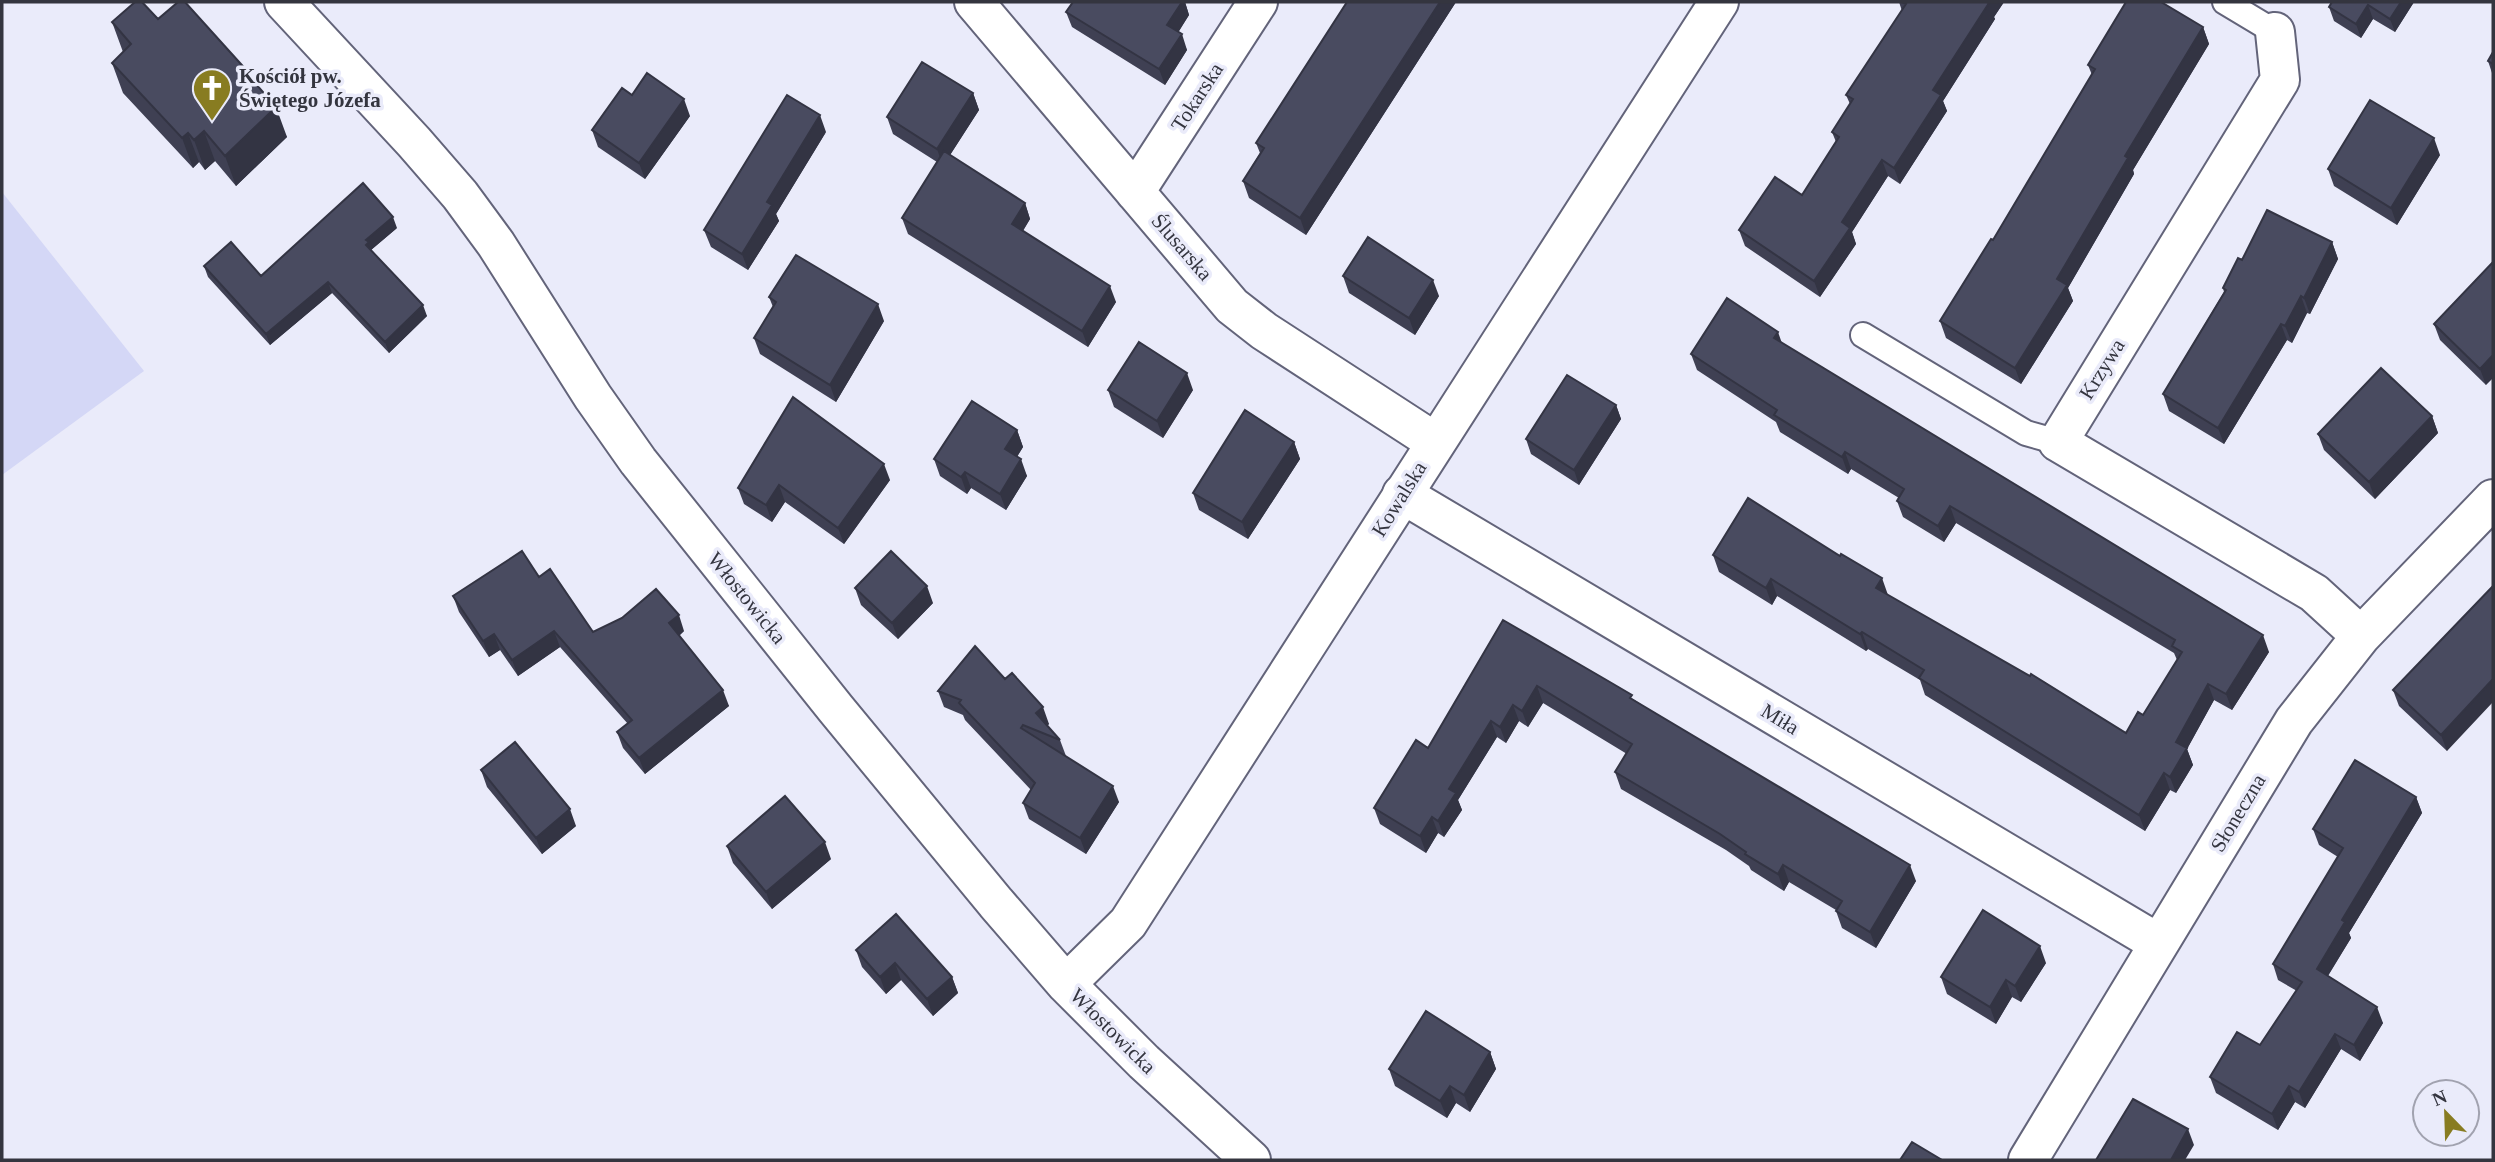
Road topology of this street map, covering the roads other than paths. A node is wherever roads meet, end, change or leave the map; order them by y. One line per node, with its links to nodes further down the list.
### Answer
1 (284, 2): 15 (street, Włostowicka)
2 (974, 2): 7 (street, Ślusarska)
3 (1258, 2): 7 (street, Tokarska)
4 (1719, 2): 9 (street, Kowalska)
5 (2225, 2): 6 (lane, Krzywa)
6 (2275, 32): 10 (street, Krzywa)
7 (1135, 192): 9 (street, Ślusarska)
8 (1863, 335): 10 (lane)
9 (1435, 442): 11 (street, Kowalska)
10 (2058, 442): 13 (street)
11 (1402, 494): 14 (street, Miła); 15 (street, Kowalska)
12 (2493, 499): 13 (street, Słoneczna)
13 (2361, 636): 14 (street, Słoneczna)
14 (2158, 943): 17 (street, Słoneczna)
15 (1066, 984): 16 (street, Włostowicka)
16 (1251, 1160)
17 (2028, 1160)

